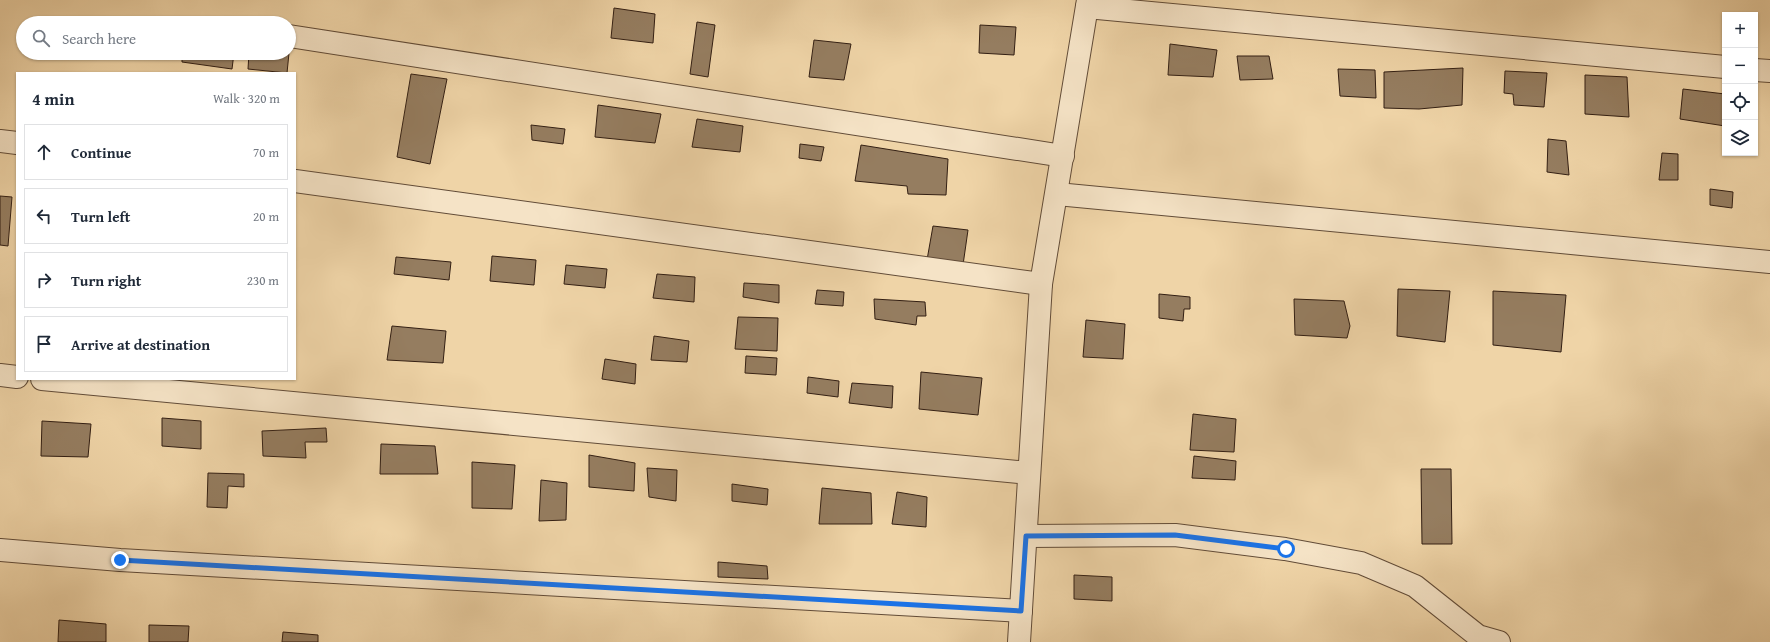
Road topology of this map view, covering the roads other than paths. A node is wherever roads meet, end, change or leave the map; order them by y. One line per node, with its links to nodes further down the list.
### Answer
1 (1087, 4): 3 (street); 8 (street)
2 (296, 37): 8 (street)
3 (1722, 67)
4 (1758, 70): 5 (street)
5 (1770, 71)
6 (0, 141): 7 (street)
7 (16, 143)
8 (1063, 156): 10 (street)
9 (296, 181): 12 (street)
10 (1057, 194): 11 (street); 12 (street)
11 (1770, 262)
12 (1041, 284): 16 (street)
13 (0, 375): 14 (street)
14 (16, 377)
15 (52, 380): 16 (street)
16 (1029, 473): 17 (street)
17 (1026, 536): 19 (street); 21 (street)
18 (0, 550): 19 (street)
19 (1021, 611): 20 (street)
20 (1020, 642)
21 (1499, 642)

